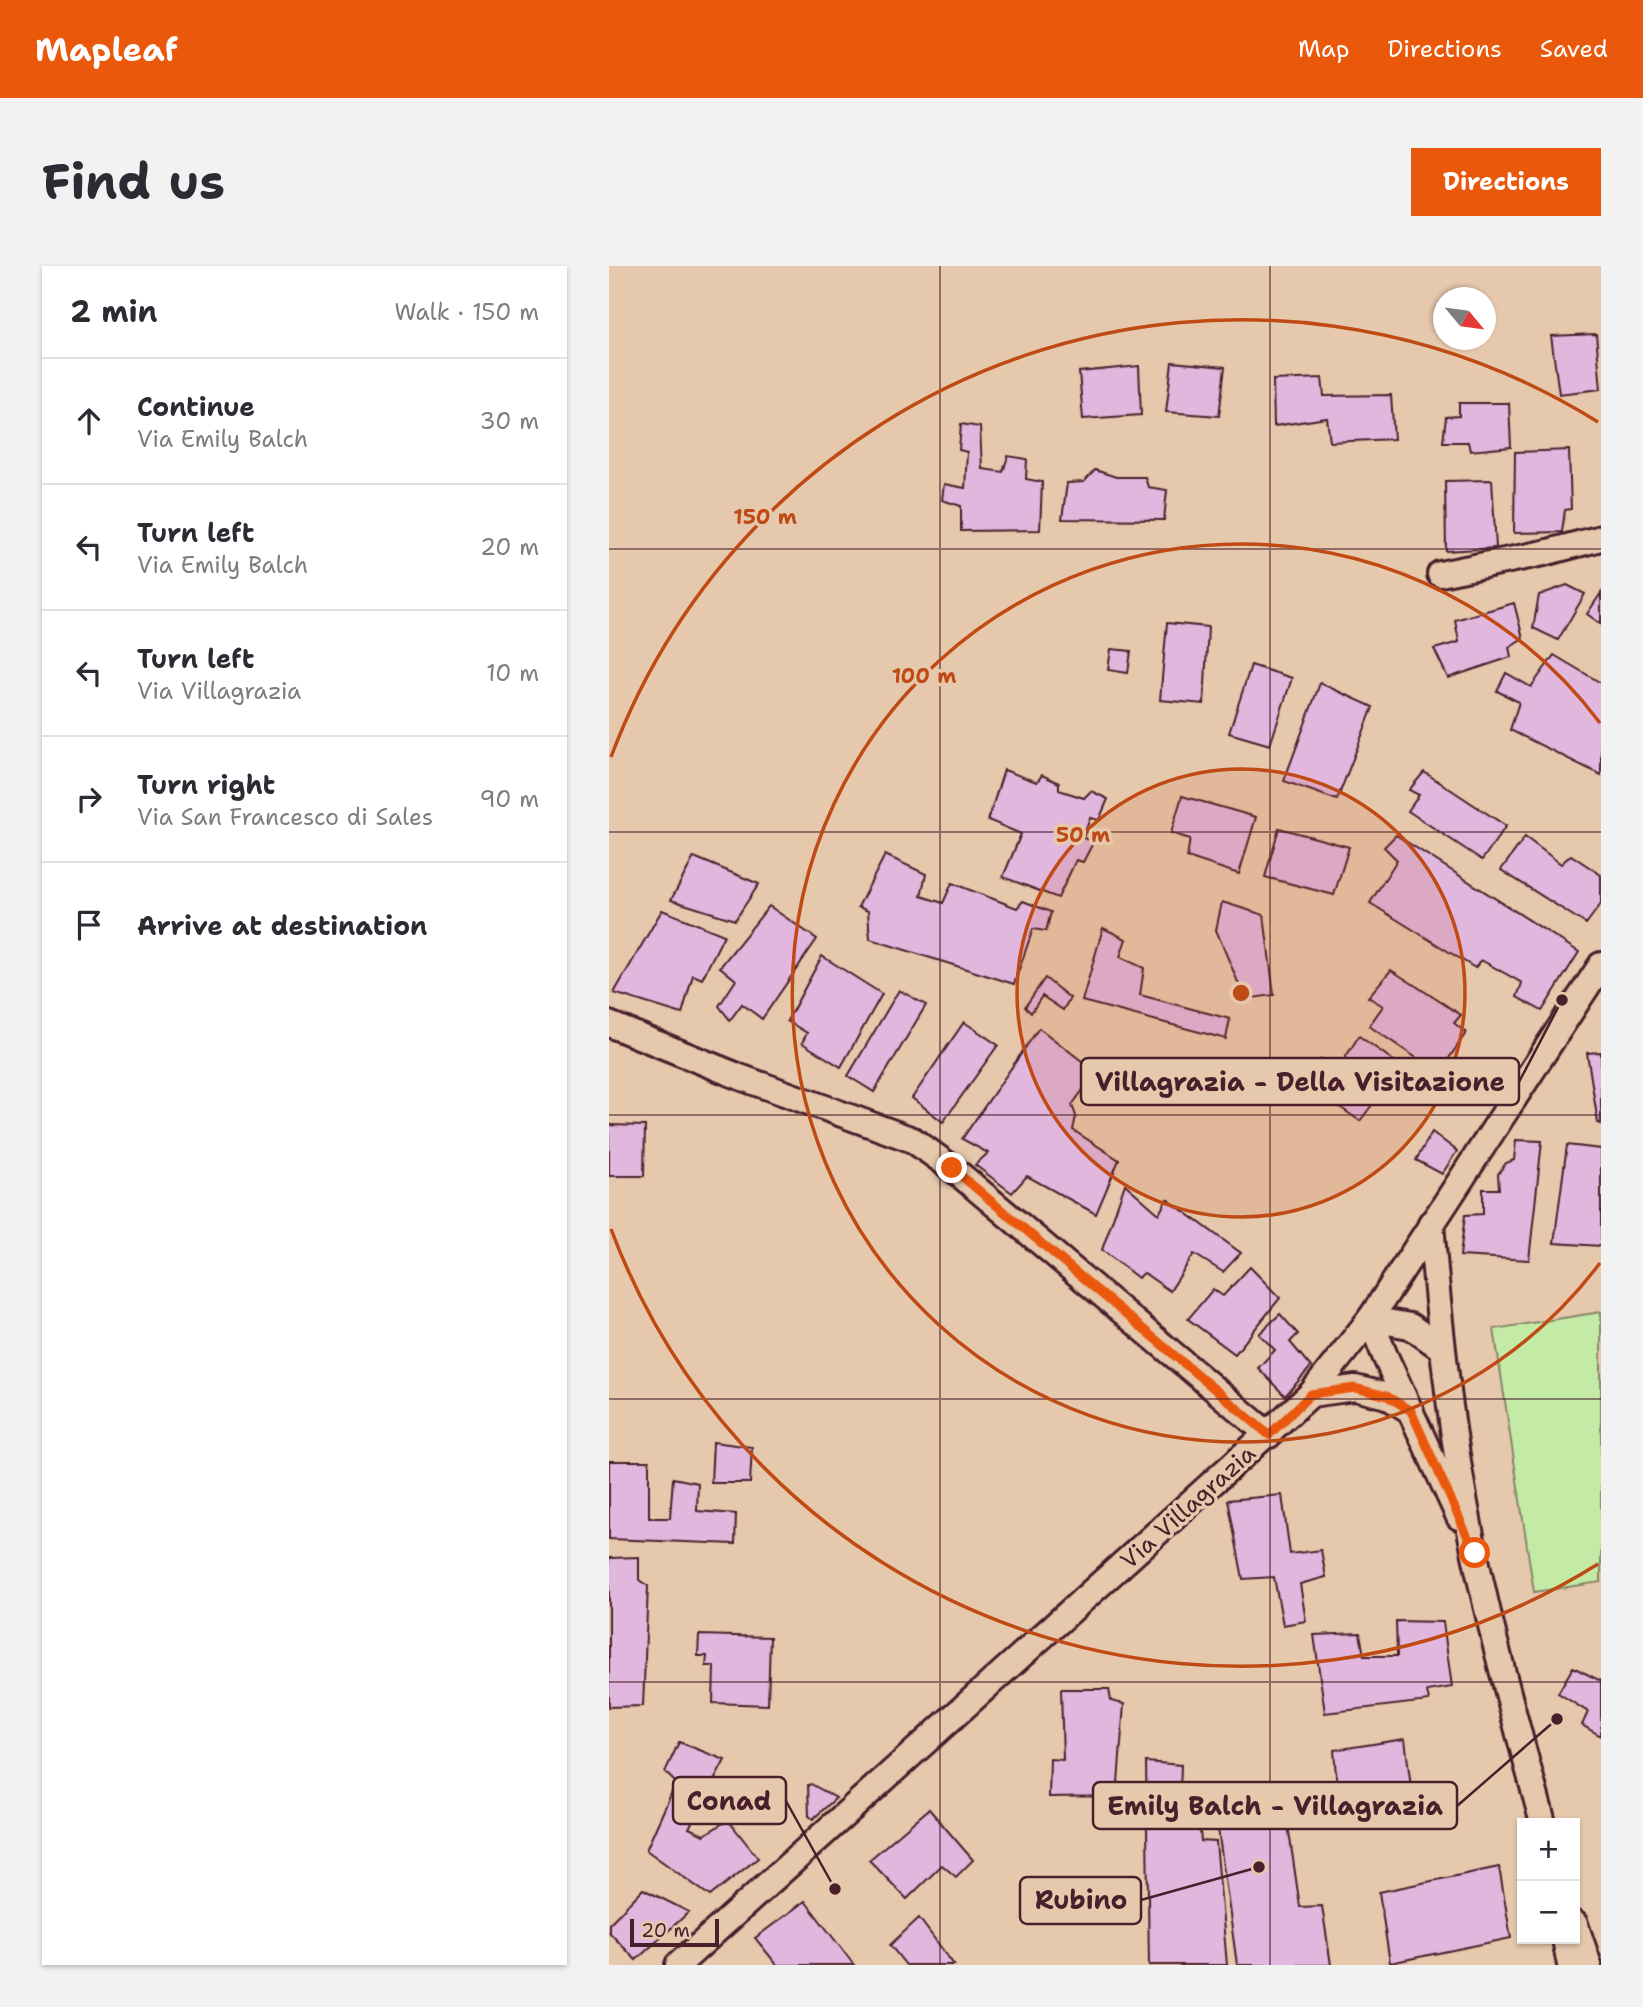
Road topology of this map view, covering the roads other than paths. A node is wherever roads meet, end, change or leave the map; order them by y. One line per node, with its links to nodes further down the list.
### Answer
1 (1601, 538): 2 (street)
2 (1440, 574)
3 (1601, 965): 5 (street, Via Villagrazia)
4 (609, 1024): 10 (street)
5 (1431, 1223): 6 (street, Via Villagrazia); 7 (street)
6 (1370, 1319): 7 (street); 8 (street, Via Villagrazia); 9 (street)
7 (1441, 1348): 11 (street)
8 (1311, 1394): 9 (street); 10 (street, Via Villagrazia)
9 (1411, 1411): 11 (street)
10 (1269, 1435): 15 (street, Via Villagrazia)
11 (1475, 1553): 12 (street)
12 (1542, 1818)
13 (1580, 1939): 17 (street)
14 (1566, 1944): 16 (street)
15 (678, 1965)
16 (1570, 1965)
17 (1589, 1965)

